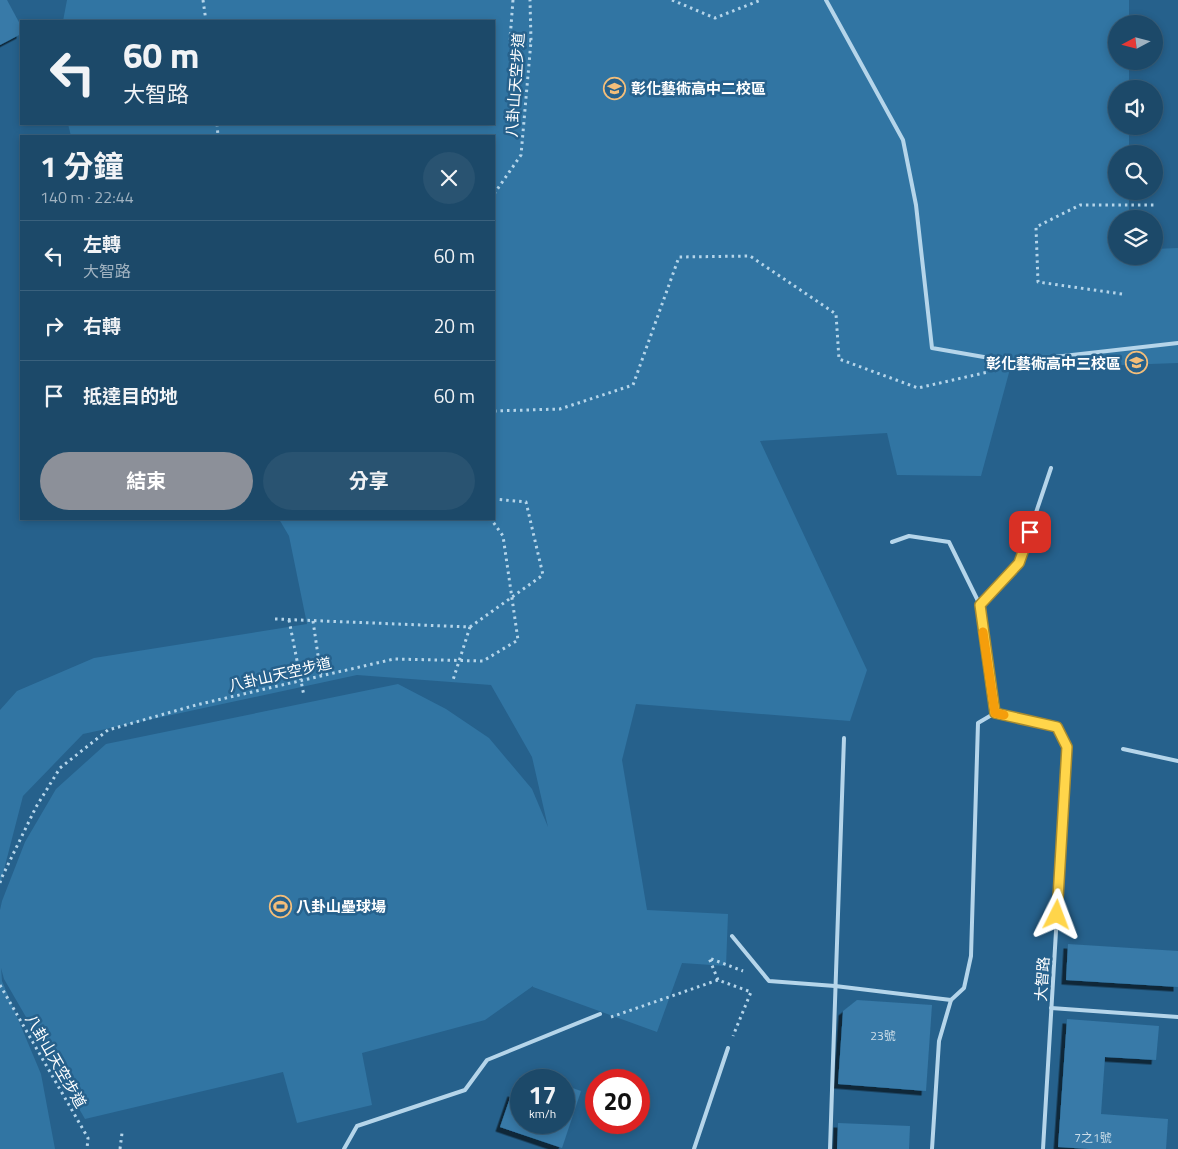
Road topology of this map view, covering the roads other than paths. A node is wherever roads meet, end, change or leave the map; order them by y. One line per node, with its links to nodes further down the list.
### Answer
1 (826, 0): 2 (lane)
2 (1178, 342)
3 (1051, 468): 5 (lane)
4 (892, 542): 5 (lane)
5 (980, 605): 6 (lane)
6 (995, 713): 12 (lane); 13 (lane, 大智路)
7 (844, 738): 11 (lane)
8 (1123, 749): 9 (lane)
9 (1178, 761)
10 (732, 936): 11 (lane)
11 (835, 986): 12 (lane); 19 (lane)
12 (951, 1000): 20 (lane)
13 (1051, 1008): 15 (lane); 21 (lane, 大智路)
14 (600, 1014): 17 (lane)
15 (1178, 1017)
16 (728, 1048): 18 (lane)
17 (344, 1149)
18 (694, 1149)
19 (830, 1149)
20 (932, 1149)
21 (1043, 1149)

